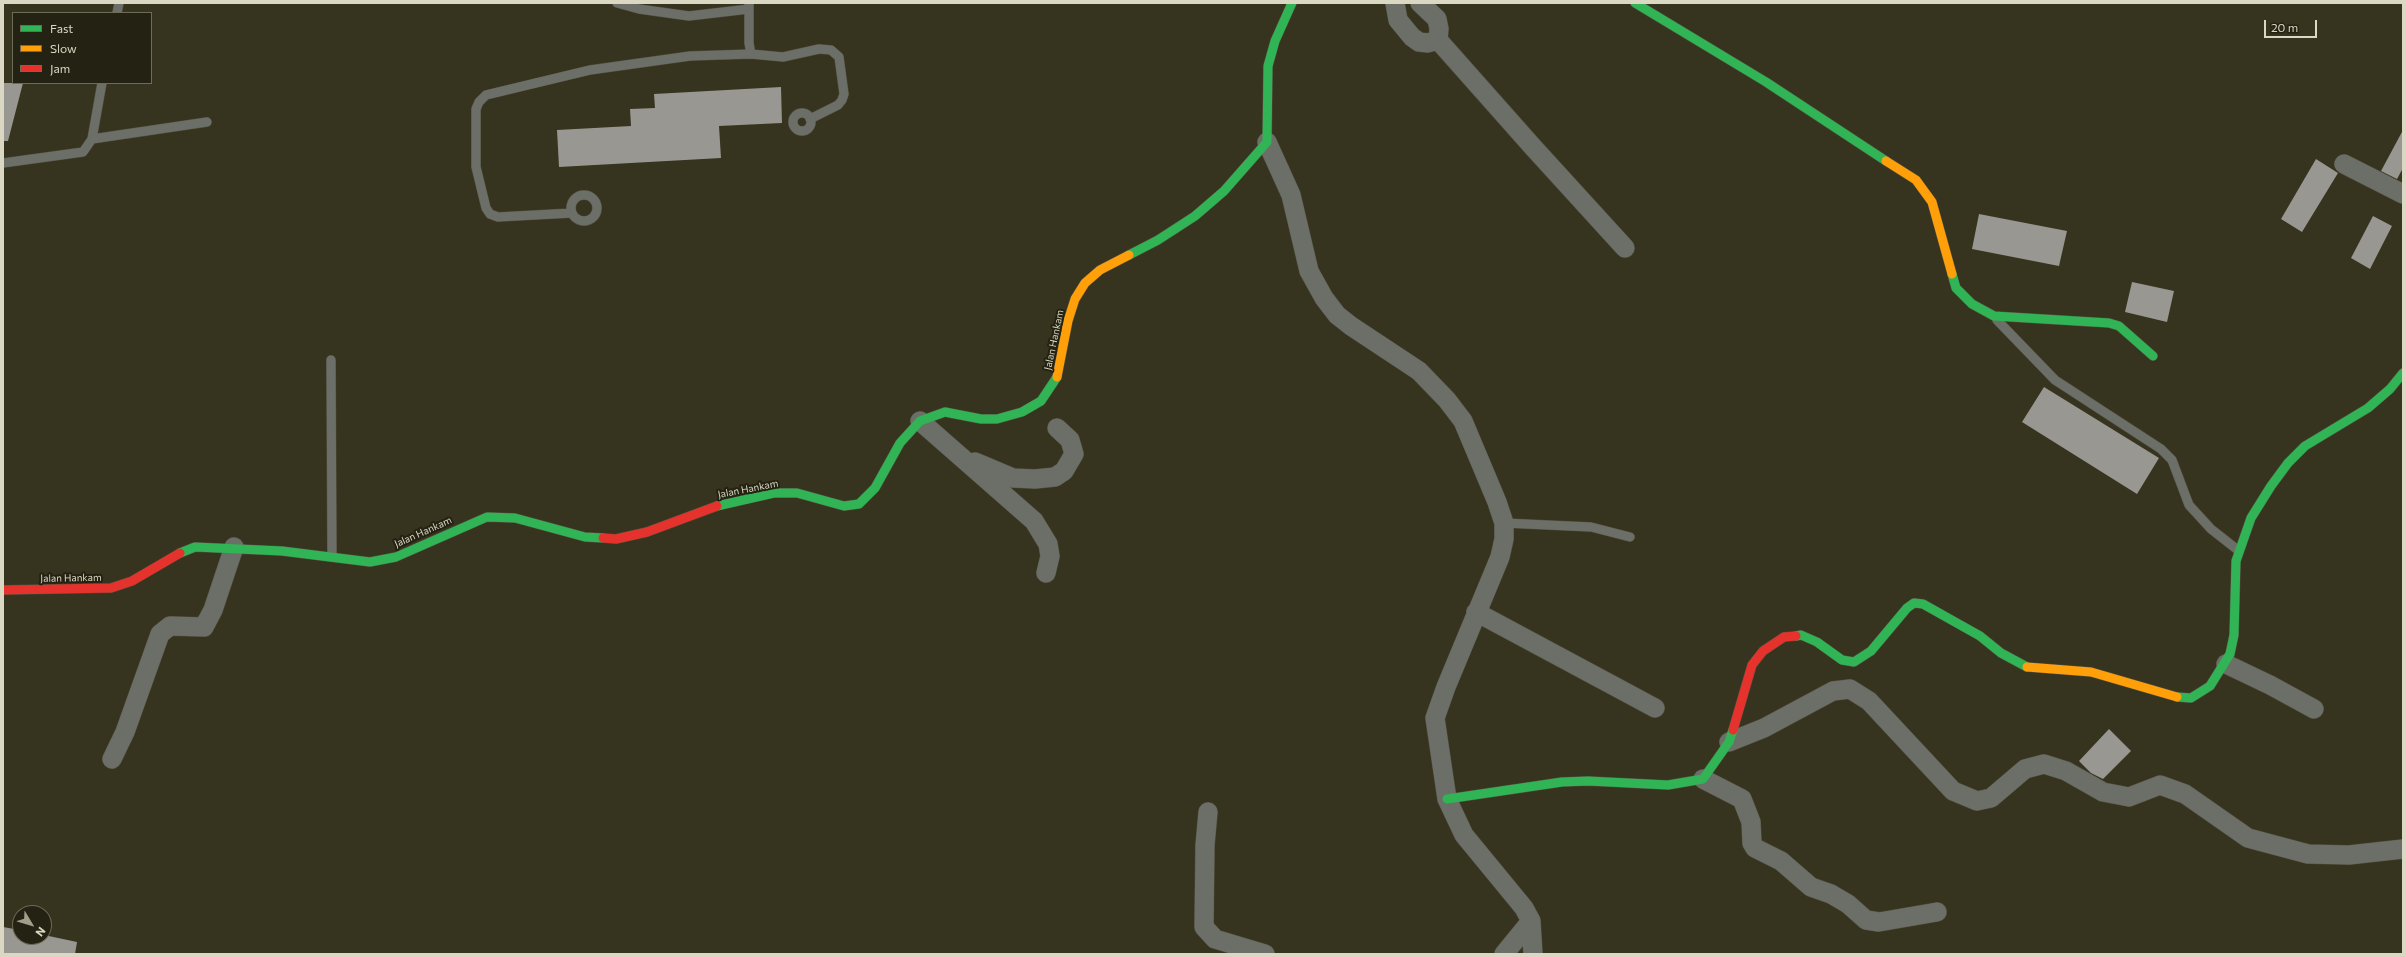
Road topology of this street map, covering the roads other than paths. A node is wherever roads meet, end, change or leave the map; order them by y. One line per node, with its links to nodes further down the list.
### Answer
1 (617, 3): 6 (lane)
2 (1292, 3): 13 (street)
3 (1395, 3): 7 (street)
4 (1420, 3): 7 (street)
5 (1634, 3): 19 (street)
6 (749, 6): 8 (lane)
7 (1438, 40): 18 (street)
8 (751, 54): 10 (lane); 17 (lane)
9 (102, 84): 12 (lane)
10 (810, 119)
11 (207, 122): 12 (lane)
12 (92, 139): 14 (lane)
13 (1267, 142): 23 (street, Jalan Hankam); 26 (street)
14 (3, 163)
15 (2344, 164): 16 (street)
16 (2403, 194)
17 (572, 213)
18 (1626, 248)
19 (1994, 316): 20 (street); 29 (lane)
20 (2153, 356)
21 (331, 360): 30 (lane)
22 (2403, 373): 29 (street)
23 (920, 421): 25 (street); 30 (street, Jalan Hankam)
24 (1057, 428): 25 (street)
25 (960, 456): 31 (street)
26 (1504, 524): 27 (lane); 33 (street)
27 (1630, 537)
28 (234, 547): 30 (street, Jalan Hankam); 32 (street, Jalan Hankam); 38 (street)
29 (2239, 552): 34 (street)
30 (332, 558)
31 (1046, 573)
32 (3, 590)
33 (1476, 612): 35 (street); 40 (street)
34 (2226, 664): 36 (street); 37 (street)
35 (1654, 708)
36 (2314, 709)
37 (1729, 742): 39 (street); 42 (street)
38 (112, 759)
39 (1703, 779): 40 (street); 43 (street)
40 (1447, 799): 44 (street)
41 (1208, 812): 45 (street)
42 (2403, 849)
43 (1937, 912)
44 (1531, 921): 46 (street); 47 (street)
45 (1265, 954)
46 (1504, 954)
47 (1533, 954)

